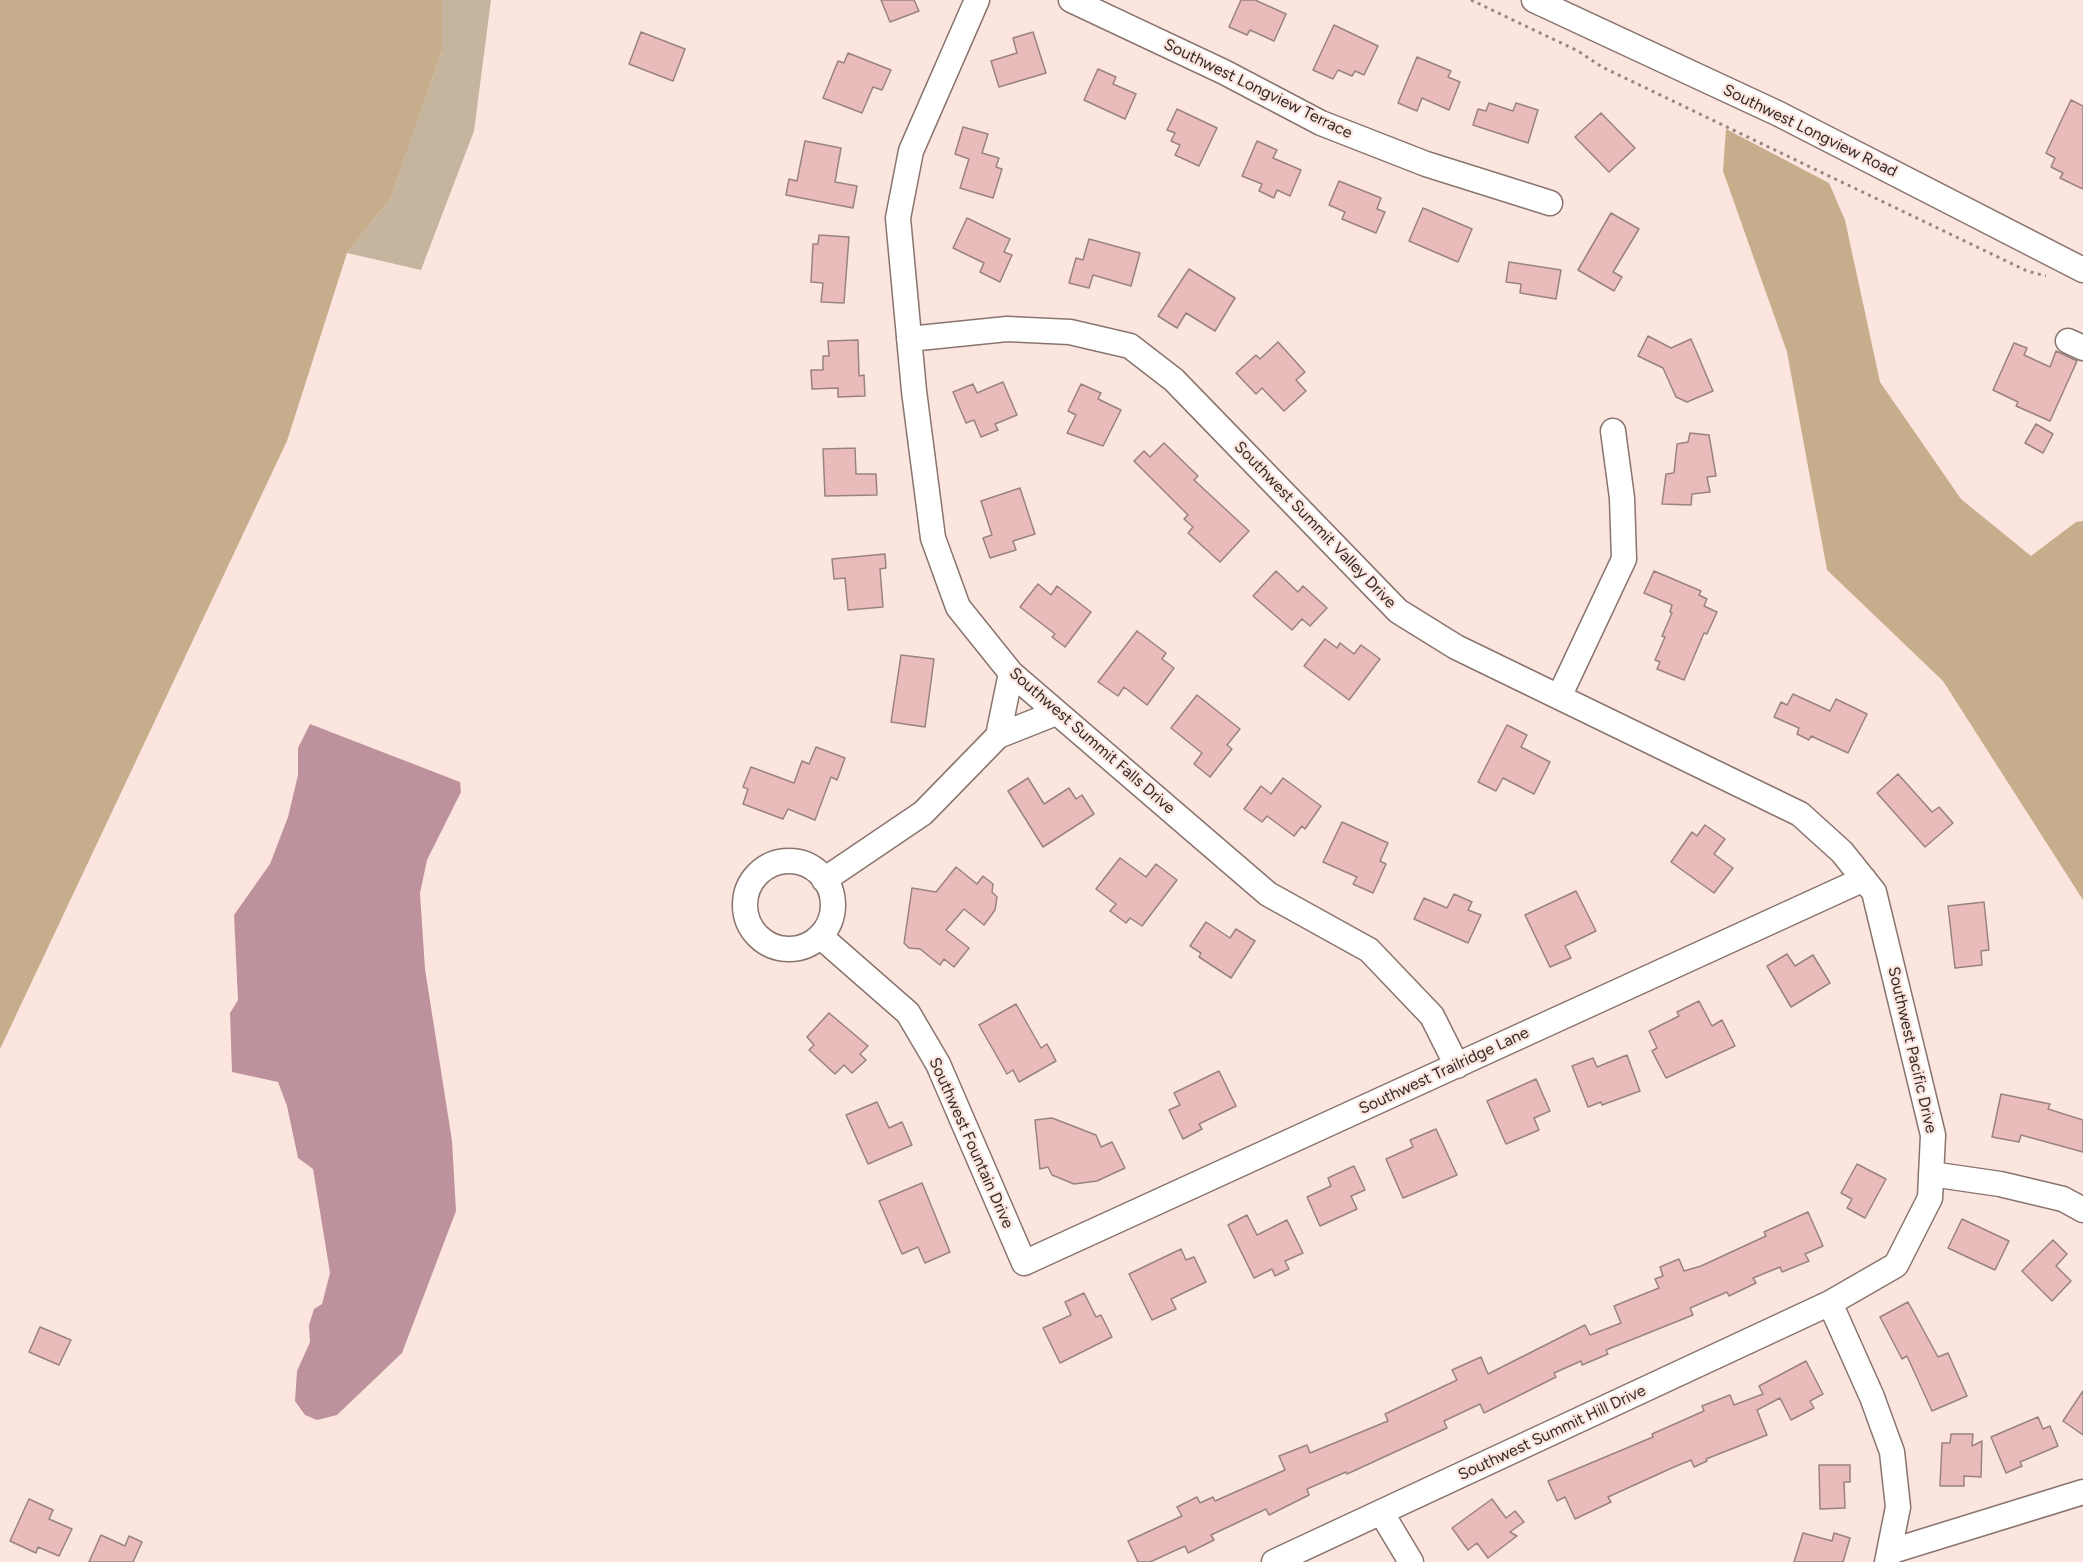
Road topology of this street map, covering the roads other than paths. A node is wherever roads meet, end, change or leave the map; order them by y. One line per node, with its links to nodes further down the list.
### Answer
1 (976, 0): 6 (street, Southwest Summit Falls Drive)
2 (1071, 0): 4 (street, Southwest Longview Terrace)
3 (1534, 0): 5 (street, Southwest Longview Road)
4 (1550, 203)
5 (2083, 270)
6 (909, 339): 8 (street, Southwest Summit Falls Drive); 9 (street, Southwest Summit Valley Drive)
7 (1613, 431): 9 (street)
8 (1011, 673): 10 (street, Southwest Summit Falls Drive); 11 (street)
9 (1559, 697): 12 (street, Southwest Summit Valley Drive)
10 (1056, 713): 11 (street); 15 (street, Southwest Summit Falls Drive)
11 (998, 736): 13 (street)
12 (1864, 879): 15 (street, Southwest Trailridge Lane); 16 (street, Southwest Pacific Drive)
13 (824, 880): 14 (street); 14 (street)
14 (820, 936): 18 (street, Southwest Fountain Drive)
15 (1456, 1066): 18 (street, Southwest Trailridge Lane)
16 (1931, 1174): 17 (street); 19 (street, Southwest Pacific Drive)
17 (2083, 1210)
18 (1024, 1263)
19 (1830, 1304): 21 (street, Southwest Summit Hill Drive); 22 (street)
20 (2083, 1492): 22 (street)
21 (1381, 1512): 23 (street, Southwest Summit Hill Drive); 24 (street)
22 (1888, 1557)
23 (1274, 1562)
24 (1411, 1562)

